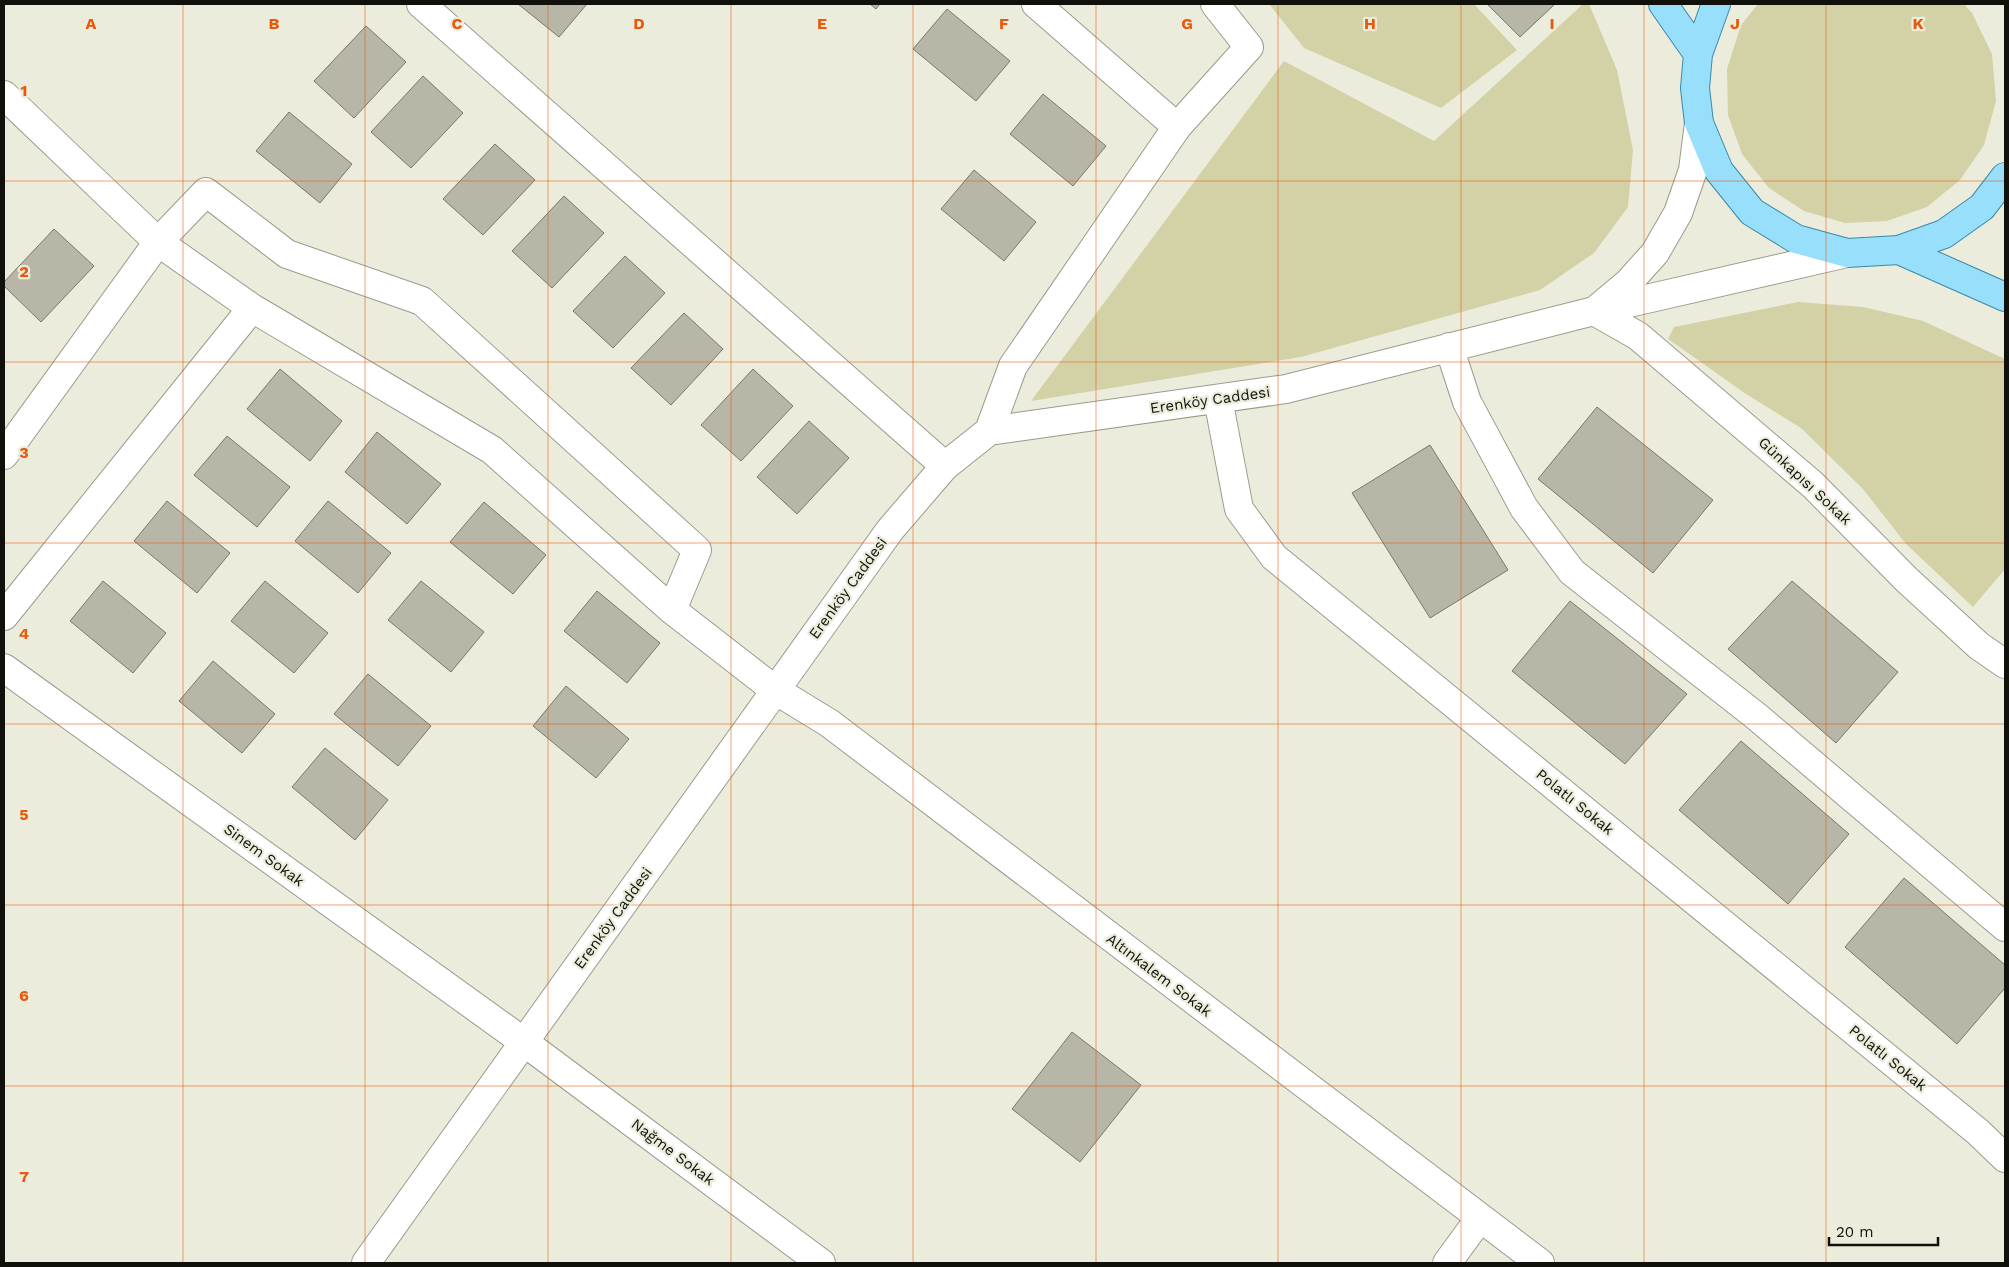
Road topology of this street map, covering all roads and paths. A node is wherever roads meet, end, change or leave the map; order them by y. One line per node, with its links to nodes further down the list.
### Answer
1 (421, 4): 21 (street)
2 (1036, 4): 9 (street)
3 (1215, 4): 9 (street)
4 (1663, 4): 6 (main road)
5 (1716, 4): 6 (main road)
6 (1698, 54): 8 (main road)
7 (4, 95): 11 (street, Altınkalem Sokak)
8 (1699, 123): 13 (main road); 16 (street)
9 (1177, 128): 19 (street)
10 (2005, 177): 12 (main road)
11 (158, 242): 15 (street, Altınkalem Sokak); 20 (street); 22 (street)
12 (1899, 250): 13 (main road); 14 (main road)
13 (1847, 253): 16 (street, Erenköy Caddesi)
14 (2005, 297)
15 (252, 308): 22 (street, Altınkalem Sokak); 23 (street)
16 (1594, 312): 17 (street, Erenköy Caddesi); 24 (street, Günkapısı Sokak)
17 (1449, 347): 18 (street, Erenköy Caddesi); 27 (street)
18 (1218, 399): 19 (street, Erenköy Caddesi); 29 (street, Polatlı Sokak)
19 (989, 431): 21 (street, Erenköy Caddesi)
20 (4, 455)
21 (945, 466): 26 (street, Erenköy Caddesi)
22 (672, 610): 26 (street, Altınkalem Sokak)
23 (4, 616)
24 (2005, 664)
25 (4, 668): 28 (street, Sinem Sokak)
26 (775, 690): 28 (street, Erenköy Caddesi); 30 (street, Altınkalem Sokak)
27 (2005, 927)
28 (524, 1042): 31 (street, Erenköy Caddesi); 32 (street, Nağme Sokak)
29 (2005, 1158)
30 (1480, 1218): 33 (street); 34 (street, Altınkalem Sokak)
31 (366, 1263)
32 (821, 1263)
33 (1447, 1263)
34 (1540, 1263)

